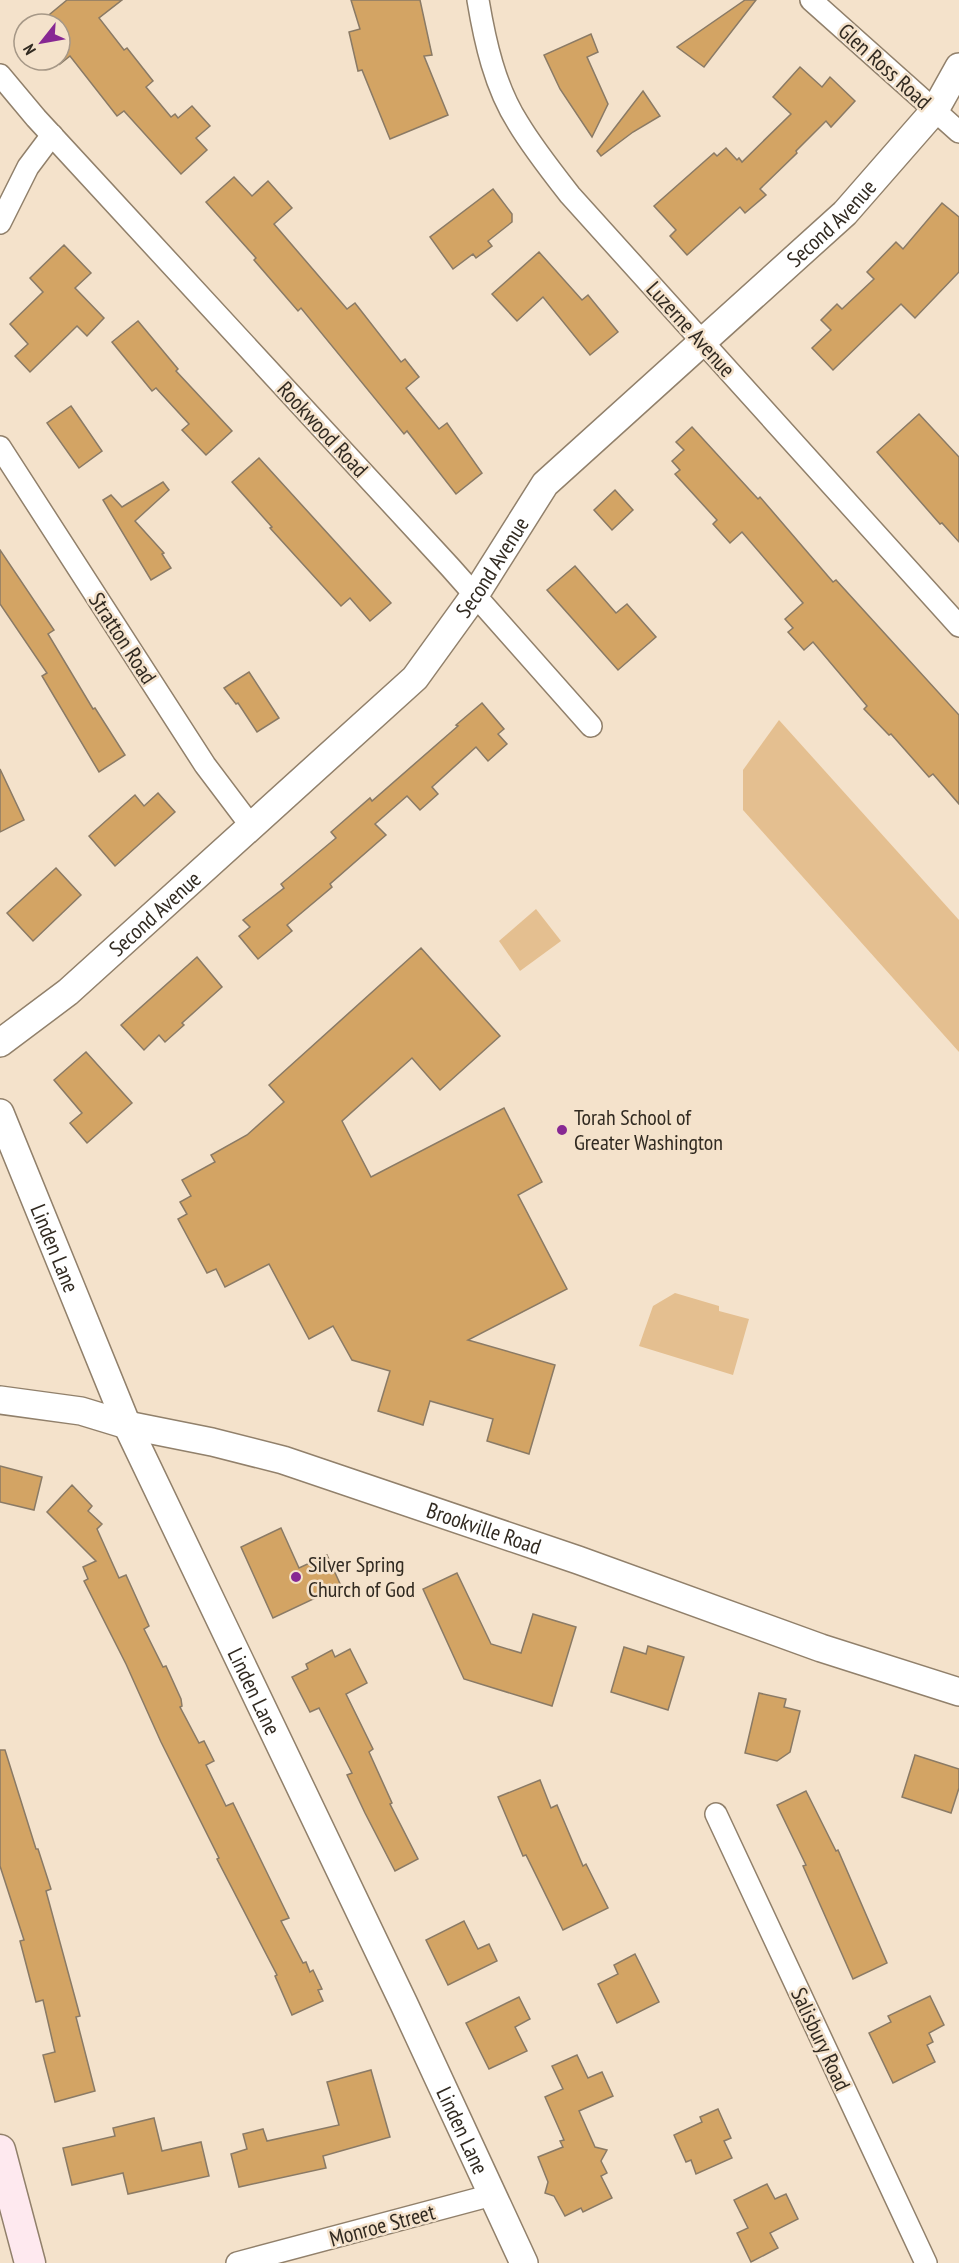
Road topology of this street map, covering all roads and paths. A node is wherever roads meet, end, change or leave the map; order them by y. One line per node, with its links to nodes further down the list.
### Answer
1 (478, 0): 9 (street, Luzerne Avenue)
2 (811, 0): 5 (street, Glen Ross Road)
3 (959, 67): 5 (street, Second Avenue)
4 (0, 75): 7 (street, Rookwood Road)
5 (935, 110): 6 (street, Glen Ross Road); 9 (street, Second Avenue)
6 (959, 132)
7 (52, 135): 8 (street); 11 (street, Rookwood Road)
8 (0, 223)
9 (702, 341): 11 (street, Second Avenue); 12 (street, Luzerne Avenue)
10 (0, 447): 14 (street, Stratton Road)
11 (475, 595): 13 (street, Rookwood Road); 14 (street, Second Avenue)
12 (959, 626)
13 (591, 726)
14 (251, 826): 15 (street, Second Avenue)
15 (0, 1043)
16 (0, 1113): 18 (street, Linden Lane)
17 (0, 1400): 18 (street, Brookville Road)
18 (127, 1425): 19 (street, Brookville Road); 22 (street, Linden Lane)
19 (959, 1692)
20 (716, 1815): 26 (street, Salisbury Road)
21 (0, 2150): 23 (main road)
22 (492, 2195): 24 (street, Monroe Street); 25 (street, Linden Lane)
23 (30, 2263)
24 (237, 2263)
25 (524, 2263)
26 (926, 2263)

